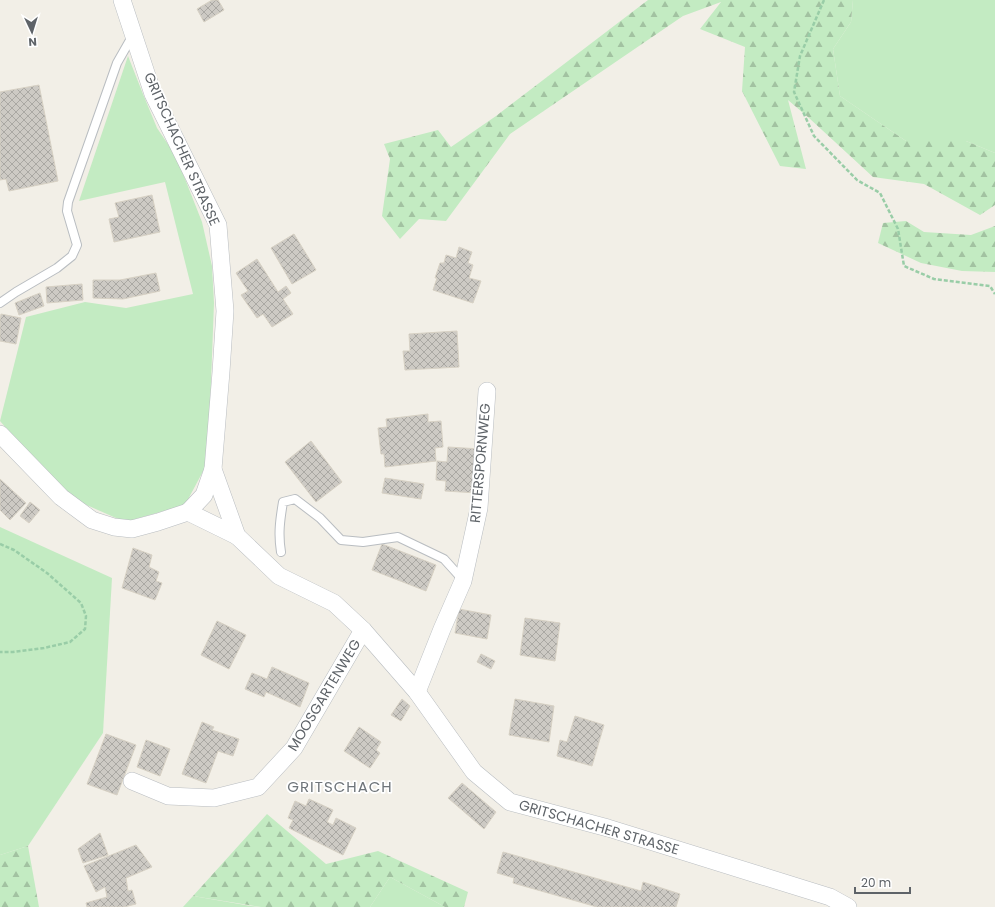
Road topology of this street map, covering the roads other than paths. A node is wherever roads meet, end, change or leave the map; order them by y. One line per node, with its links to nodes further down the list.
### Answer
1 (122, 0): 2 (street, GRITSCHACHER STRASSE)
2 (133, 34): 3 (lane); 6 (street, GRITSCHACHER STRASSE)
3 (0, 303)
4 (487, 391): 10 (street, RITTERSPORNWEG)
5 (0, 434): 7 (street)
6 (213, 470): 7 (street, GRITSCHACHER STRASSE); 8 (street, GRITSCHACHER STRASSE)
7 (188, 512): 8 (street)
8 (237, 536): 11 (street, GRITSCHACHER STRASSE)
9 (281, 552): 10 (lane)
10 (463, 581): 12 (street, RITTERSPORNWEG)
11 (363, 630): 12 (street, GRITSCHACHER STRASSE); 13 (street, MOOSGARTENWEG)
12 (417, 692): 14 (street, GRITSCHACHER STRASSE)
13 (132, 781)
14 (848, 907)

